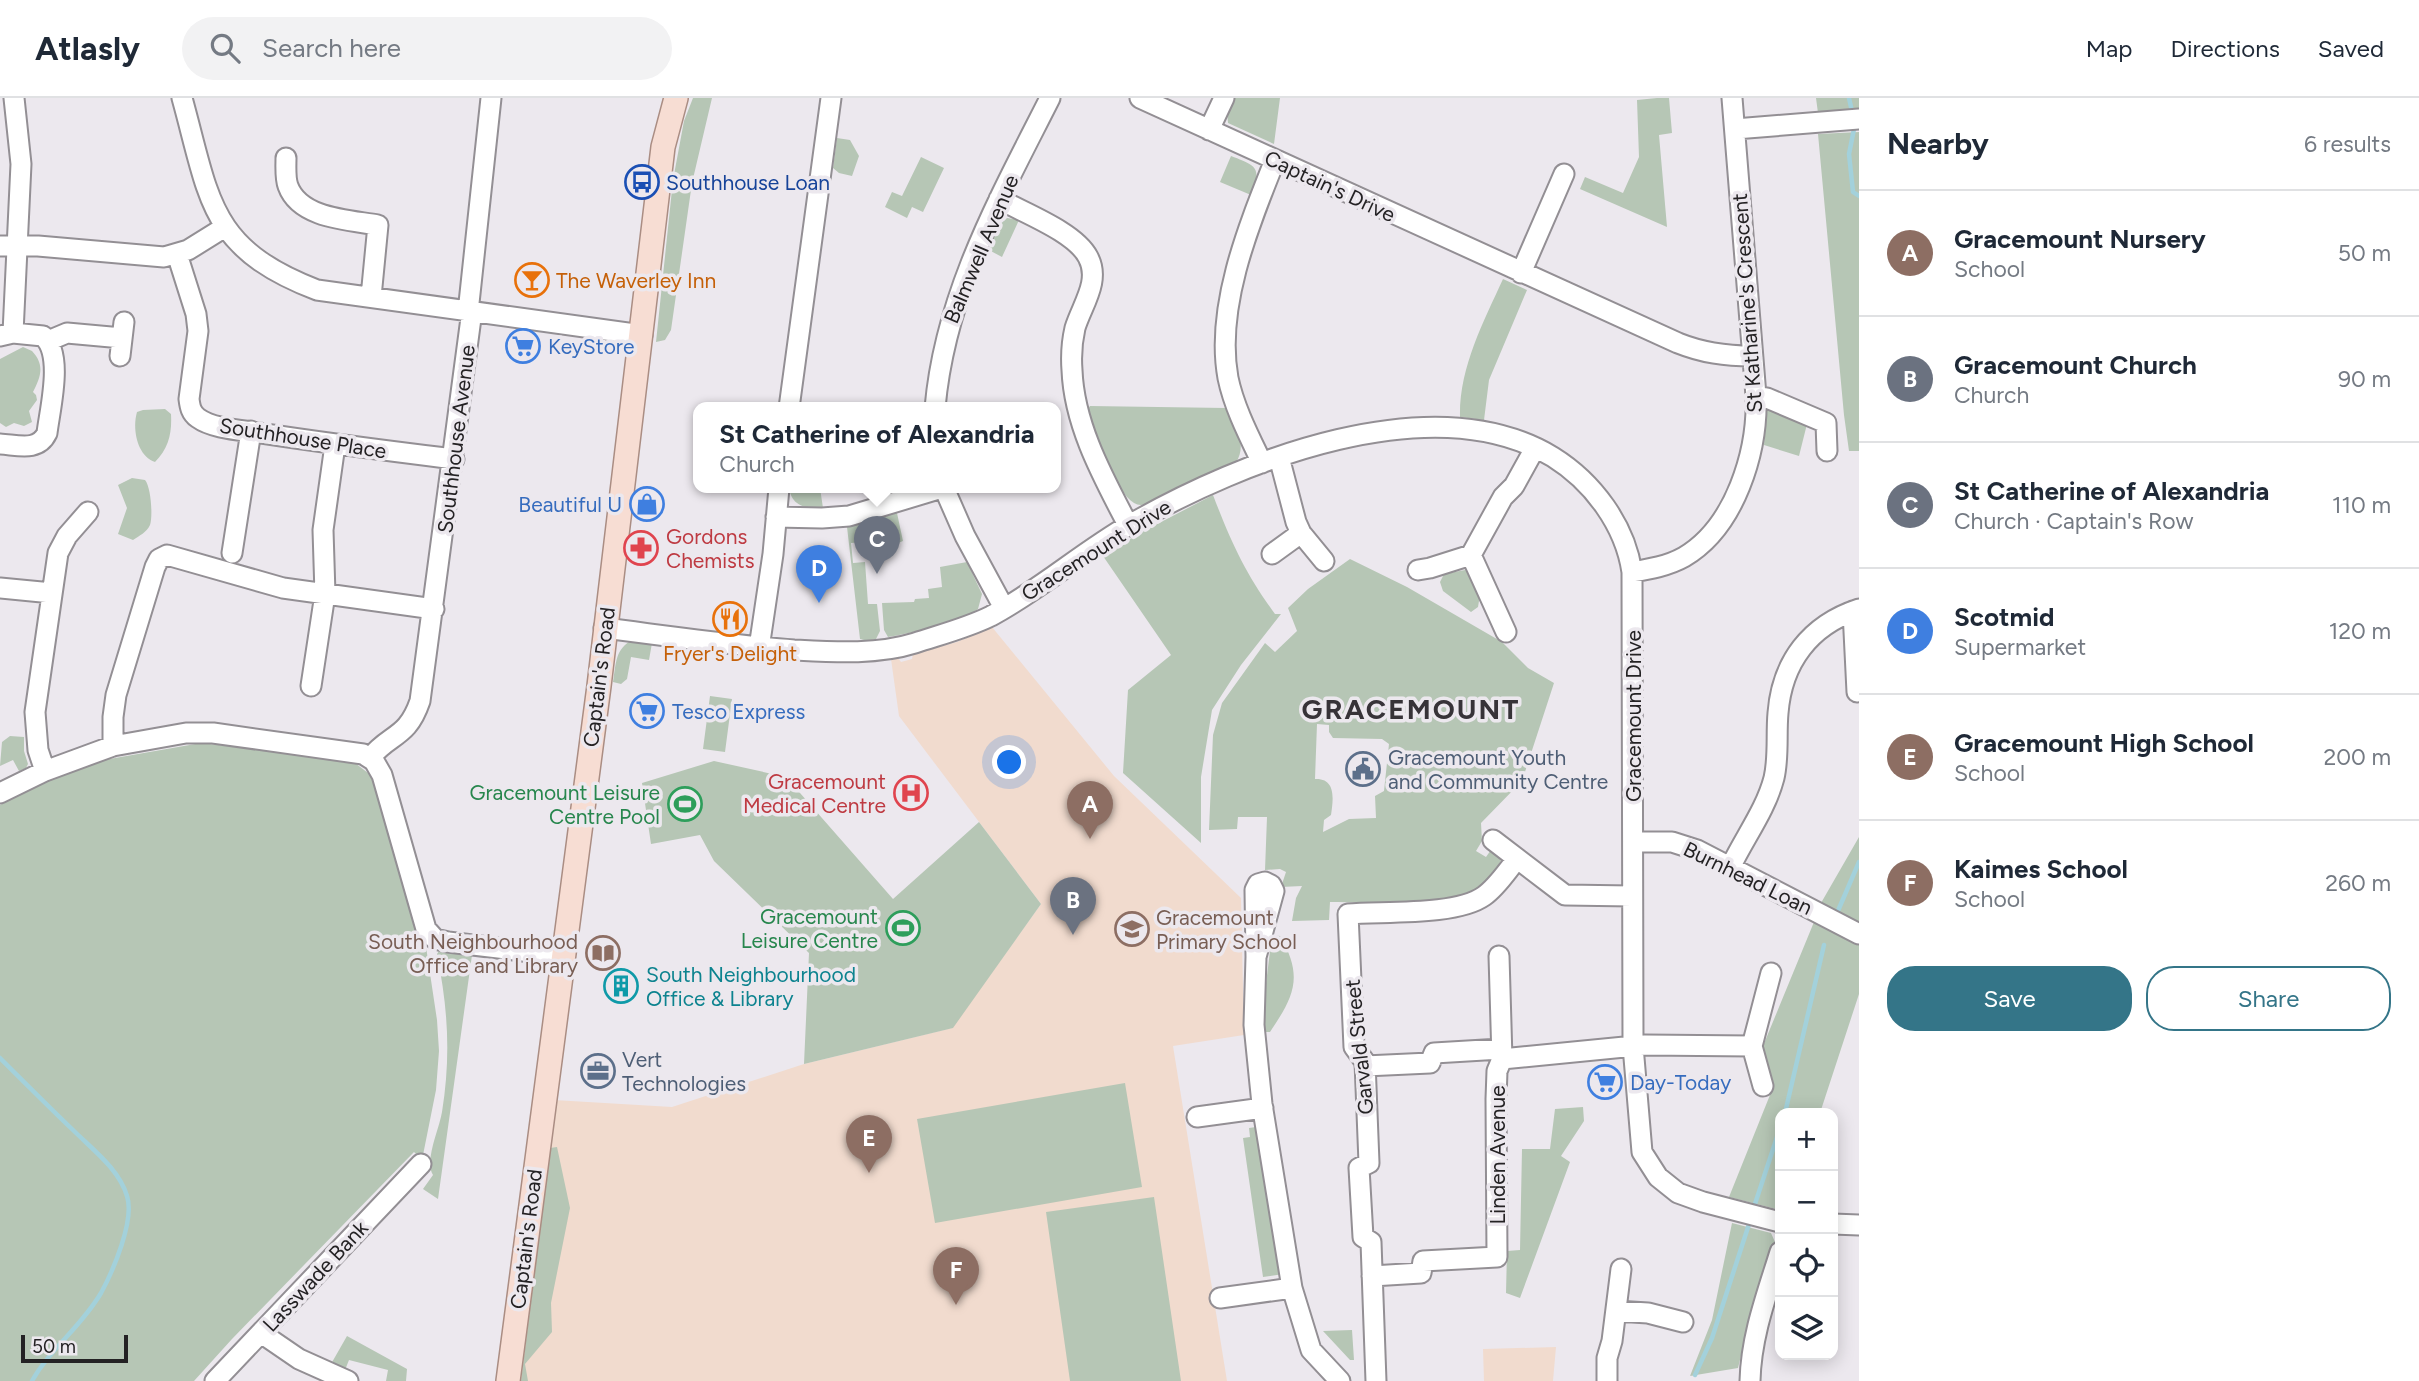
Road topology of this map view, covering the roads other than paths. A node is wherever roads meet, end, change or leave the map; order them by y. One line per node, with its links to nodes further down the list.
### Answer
1 (14, 98): 18 (street)
2 (182, 98): 17 (street)
3 (491, 98): 22 (street, Southhouse Avenue)
4 (676, 98): 24 (main road, Captain's Road)
5 (831, 98): 29 (street)
6 (1050, 98): 16 (street, Balmwell Avenue)
7 (1140, 98): 12 (street, Captain's Drive)
8 (1224, 98): 12 (street)
9 (1732, 98): 11 (street, St Katharine's Crescent)
10 (1859, 120): 11 (street)
11 (1735, 129): 27 (street, St Katharine's Crescent)
12 (1209, 130): 14 (street, Captain's Drive)
13 (286, 158): 21 (street)
14 (1275, 160): 20 (street, Captain's Drive); 37 (street)
15 (1564, 174): 20 (street)
16 (999, 199): 30 (street, Balmwell Avenue); 43 (street)
17 (225, 227): 19 (street); 21 (street)
18 (9, 246): 19 (street); 23 (street)
19 (177, 254): 31 (street, Southhouse Place)
20 (1521, 273): 27 (street, Captain's Drive)
21 (371, 297): 22 (street)
22 (470, 311): 24 (street); 36 (street, Southhouse Avenue)
23 (7, 334): 26 (street)
24 (642, 335): 57 (main road, Captain's Road)
25 (122, 339): 26 (street)
26 (48, 341): 32 (street)
27 (1752, 356): 28 (street, St Katharine's Crescent)
28 (1756, 397): 35 (street); 50 (street, St Katharine's Crescent)
29 (790, 402)
30 (935, 402)
31 (251, 431): 33 (street, Southhouse Place); 45 (street)
32 (0, 444)
33 (335, 445): 36 (street, Southhouse Place); 53 (street)
34 (1535, 448): 37 (street, Gracemount Drive); 47 (street); 50 (street, Gracemount Drive)
35 (1827, 451)
36 (454, 459): 55 (street, Southhouse Avenue)
37 (1270, 460): 43 (street, Gracemount Drive); 44 (street)
38 (778, 493): 42 (street)
39 (926, 493): 42 (street)
40 (945, 493): 54 (street)
41 (88, 512): 52 (street)
42 (776, 517): 59 (street)
43 (1128, 525): 54 (street, Gracemount Drive)
44 (1301, 533): 46 (street); 48 (street)
45 (232, 553)
46 (1272, 554)
47 (1471, 555): 49 (street); 58 (street)
48 (1324, 561)
49 (1418, 570)
50 (1632, 572): 67 (street, Gracemount Drive)
51 (0, 588): 52 (street)
52 (52, 593): 64 (street)
53 (325, 594): 55 (street); 60 (street); 62 (street)
54 (1004, 608): 59 (street, Gracemount Drive)
55 (434, 609): 63 (street, Southhouse Avenue)
56 (1856, 610): 61 (street); 69 (street)
57 (604, 628): 59 (street, Gracemount Drive); 72 (main road, Captain's Road)
58 (1506, 632)
59 (759, 648)
60 (311, 686)
61 (1857, 692)
62 (113, 746): 63 (street); 64 (street)
63 (370, 758): 72 (street)
64 (45, 771): 65 (street)
65 (0, 793)
66 (1493, 840): 68 (street)
67 (1633, 842): 69 (street, Burnhead Loan); 70 (street, Gracemount Drive)
68 (1517, 859): 70 (street); 79 (street, Garvald Street)
69 (1731, 866): 71 (street, Burnhead Loan)
70 (1632, 896): 76 (street, Gracemount Drive)
71 (1859, 934)
72 (563, 956): 97 (main road, Captain's Road)
73 (1500, 956): 78 (street)
74 (1256, 957): 81 (street)
75 (1771, 973): 77 (street)
76 (1633, 1045): 77 (street); 78 (street, Linden Avenue); 84 (street, Gracemount Drive)
77 (1752, 1046): 80 (street)
78 (1502, 1054): 79 (street); 89 (street, Linden Avenue)
79 (1365, 1066): 89 (street, Garvald Street)
80 (1763, 1086)
81 (1263, 1108): 82 (street); 90 (street)
82 (1197, 1117)
83 (420, 1170): 94 (street, Lasswade Bank)
84 (1775, 1221)
85 (1838, 1224): 86 (street)
86 (1859, 1225)
87 (1775, 1268): 101 (street)
88 (1620, 1269): 92 (street)
89 (1372, 1276): 99 (street, Garvald Street)
90 (1292, 1288): 91 (street); 98 (street)
91 (1220, 1298)
92 (1616, 1311): 93 (street); 100 (street)
93 (1683, 1322)
94 (261, 1333): 95 (street, Lasswade Bank); 96 (street)
95 (215, 1381)
96 (348, 1381)
97 (508, 1381)
98 (1340, 1381)
99 (1376, 1381)
100 (1607, 1381)
101 (1750, 1381)

